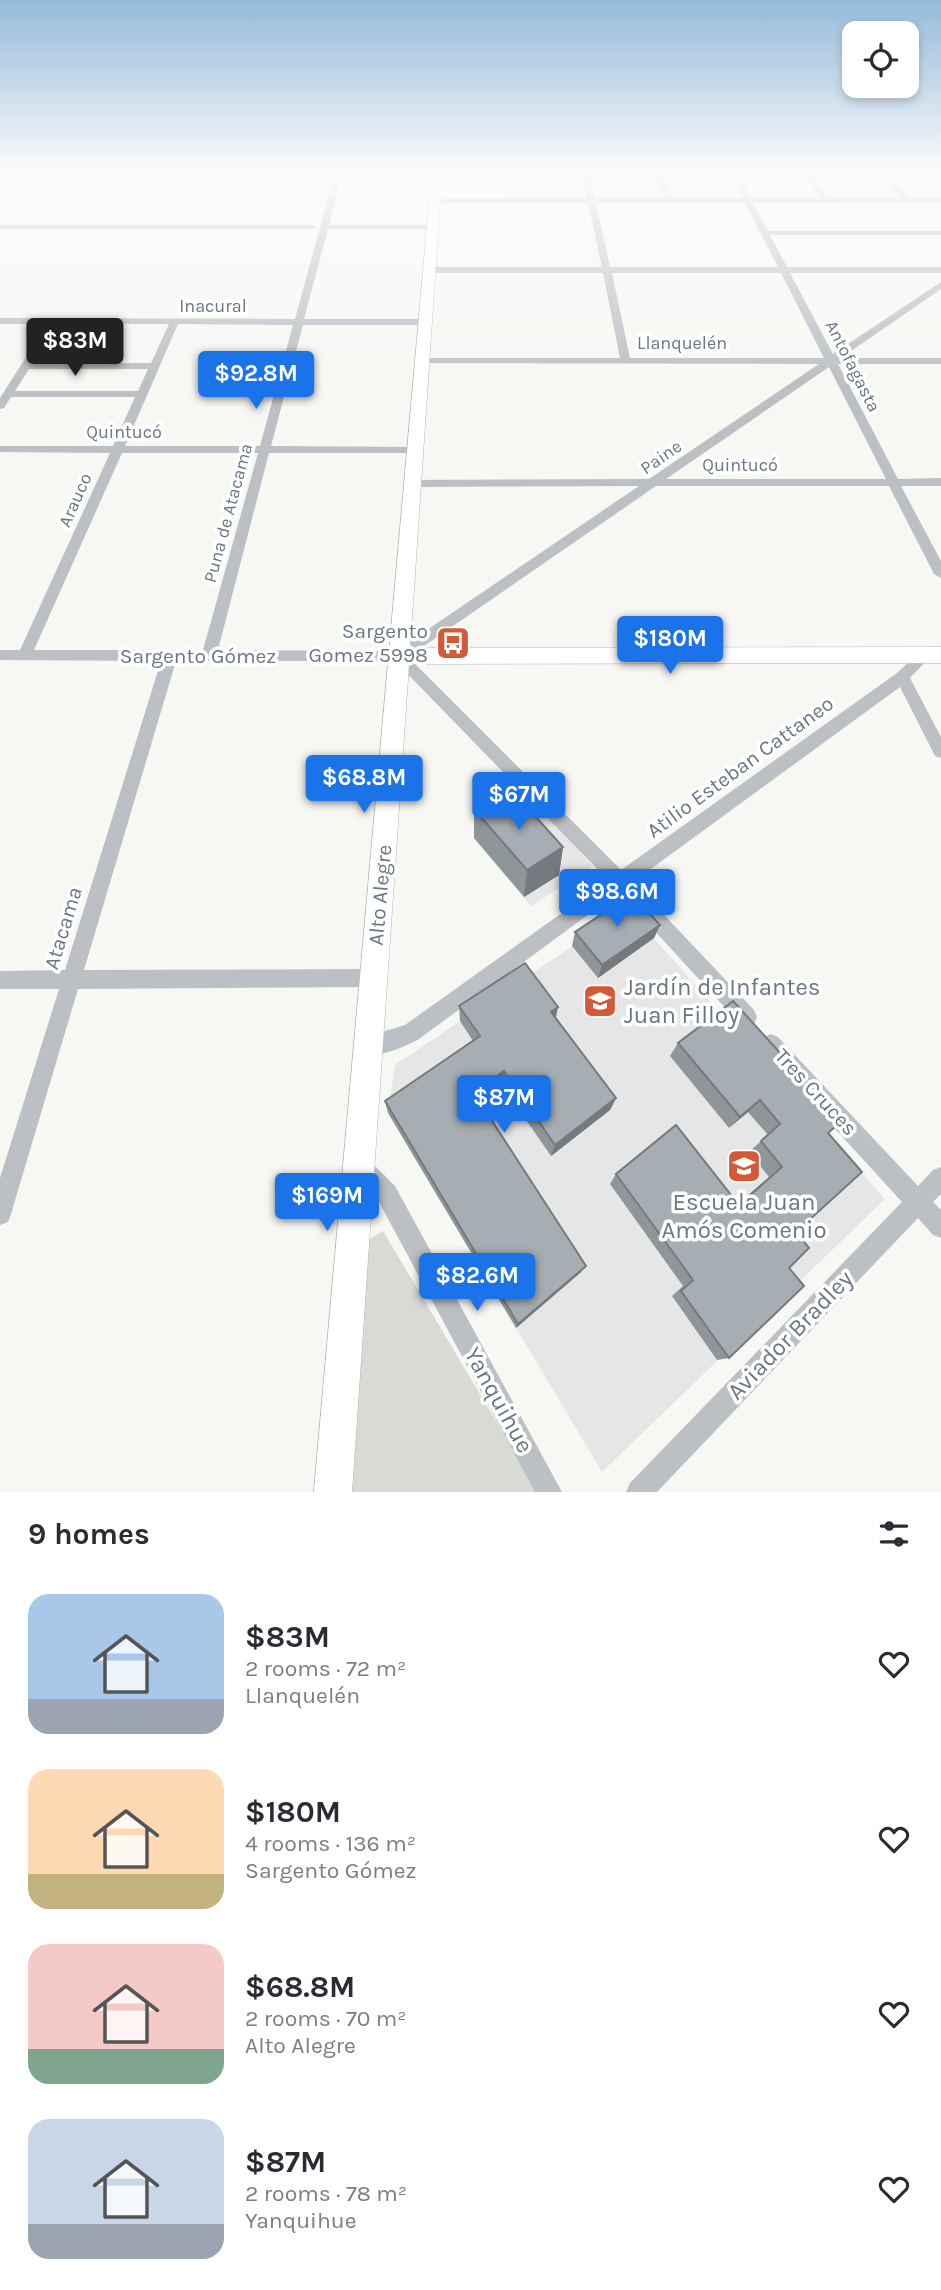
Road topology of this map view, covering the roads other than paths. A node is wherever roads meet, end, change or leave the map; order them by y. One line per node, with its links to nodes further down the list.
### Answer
1 (315, 243): 13 (street, Puna de Atacama)
2 (432, 243): 5 (main road, Alto Alegre)
3 (602, 243): 6 (street)
4 (771, 243): 7 (street, Antofagasta)
5 (430, 270): 6 (street); 14 (main road, Alto Alegre)
6 (608, 270): 7 (street); 15 (street)
7 (784, 270): 8 (street); 16 (street, Antofagasta)
8 (941, 270)
9 (941, 285): 16 (street, Paine)
10 (0, 321): 11 (street, Inacural)
11 (54, 321): 12 (street, Inacural); 19 (street)
12 (174, 321): 13 (street, Inacural); 20 (street, Arauco)
13 (298, 321): 14 (street, Inacural); 26 (street, Puna de Atacama)
14 (426, 322): 17 (main road, Alto Alegre)
15 (626, 360): 16 (street, Llanquelén); 17 (street, Llanquelén)
16 (830, 360): 18 (street, Llanquelén); 28 (street, Paine); 29 (street, Antofagasta)
17 (422, 361): 27 (main road, Alto Alegre)
18 (941, 361)
19 (25, 366): 20 (street); 21 (street)
20 (155, 366): 22 (street, Arauco)
21 (8, 394): 22 (street); 23 (street)
22 (142, 394): 25 (street, Arauco)
23 (0, 406)
24 (0, 449): 25 (street, Quintucó)
25 (117, 449): 26 (street, Quintucó); 34 (street, Arauco)
26 (262, 450): 27 (street, Quintucó); 37 (street, Puna de Atacama)
27 (416, 450): 31 (main road, Alto Alegre)
28 (655, 482): 29 (street, Quintucó); 31 (street, Quintucó); 38 (street, Paine)
29 (893, 482): 30 (street, Quintucó); 32 (street, Antofagasta)
30 (941, 482)
31 (414, 483): 38 (main road, Alto Alegre)
32 (941, 574)
33 (0, 655): 34 (street, Sargento Gómez)
34 (25, 655): 35 (street, Sargento Gómez)
35 (170, 655): 37 (street, Sargento Gómez); 44 (street, Atacama)
36 (933, 655): 38 (main road, Sargento Gómez); 39 (street, Atilio Esteban Cattaneo)
37 (209, 656): 38 (street, Sargento Gómez)
38 (399, 656): 41 (street, Tres Cruces); 42 (main road, Alto Alegre)
39 (902, 677): 40 (street); 41 (street, Atilio Esteban Cattaneo)
40 (941, 752)
41 (621, 882): 45 (street, Atilio Esteban Cattaneo); 48 (street, Tres Cruces)
42 (373, 978): 44 (street); 45 (main road, Alto Alegre)
43 (0, 979): 44 (street)
44 (71, 979): 49 (street, Atacama)
45 (369, 1045): 46 (main road, Alto Alegre)
46 (360, 1167): 51 (main road, Alto Alegre); 52 (street, Yanquihue)
47 (941, 1178): 48 (street, Aviador Bradley)
48 (918, 1202): 50 (street, Tres Cruces); 53 (street, Aviador Bradley)
49 (0, 1214)
50 (941, 1227)
51 (333, 1492)
52 (549, 1492)
53 (639, 1492)

